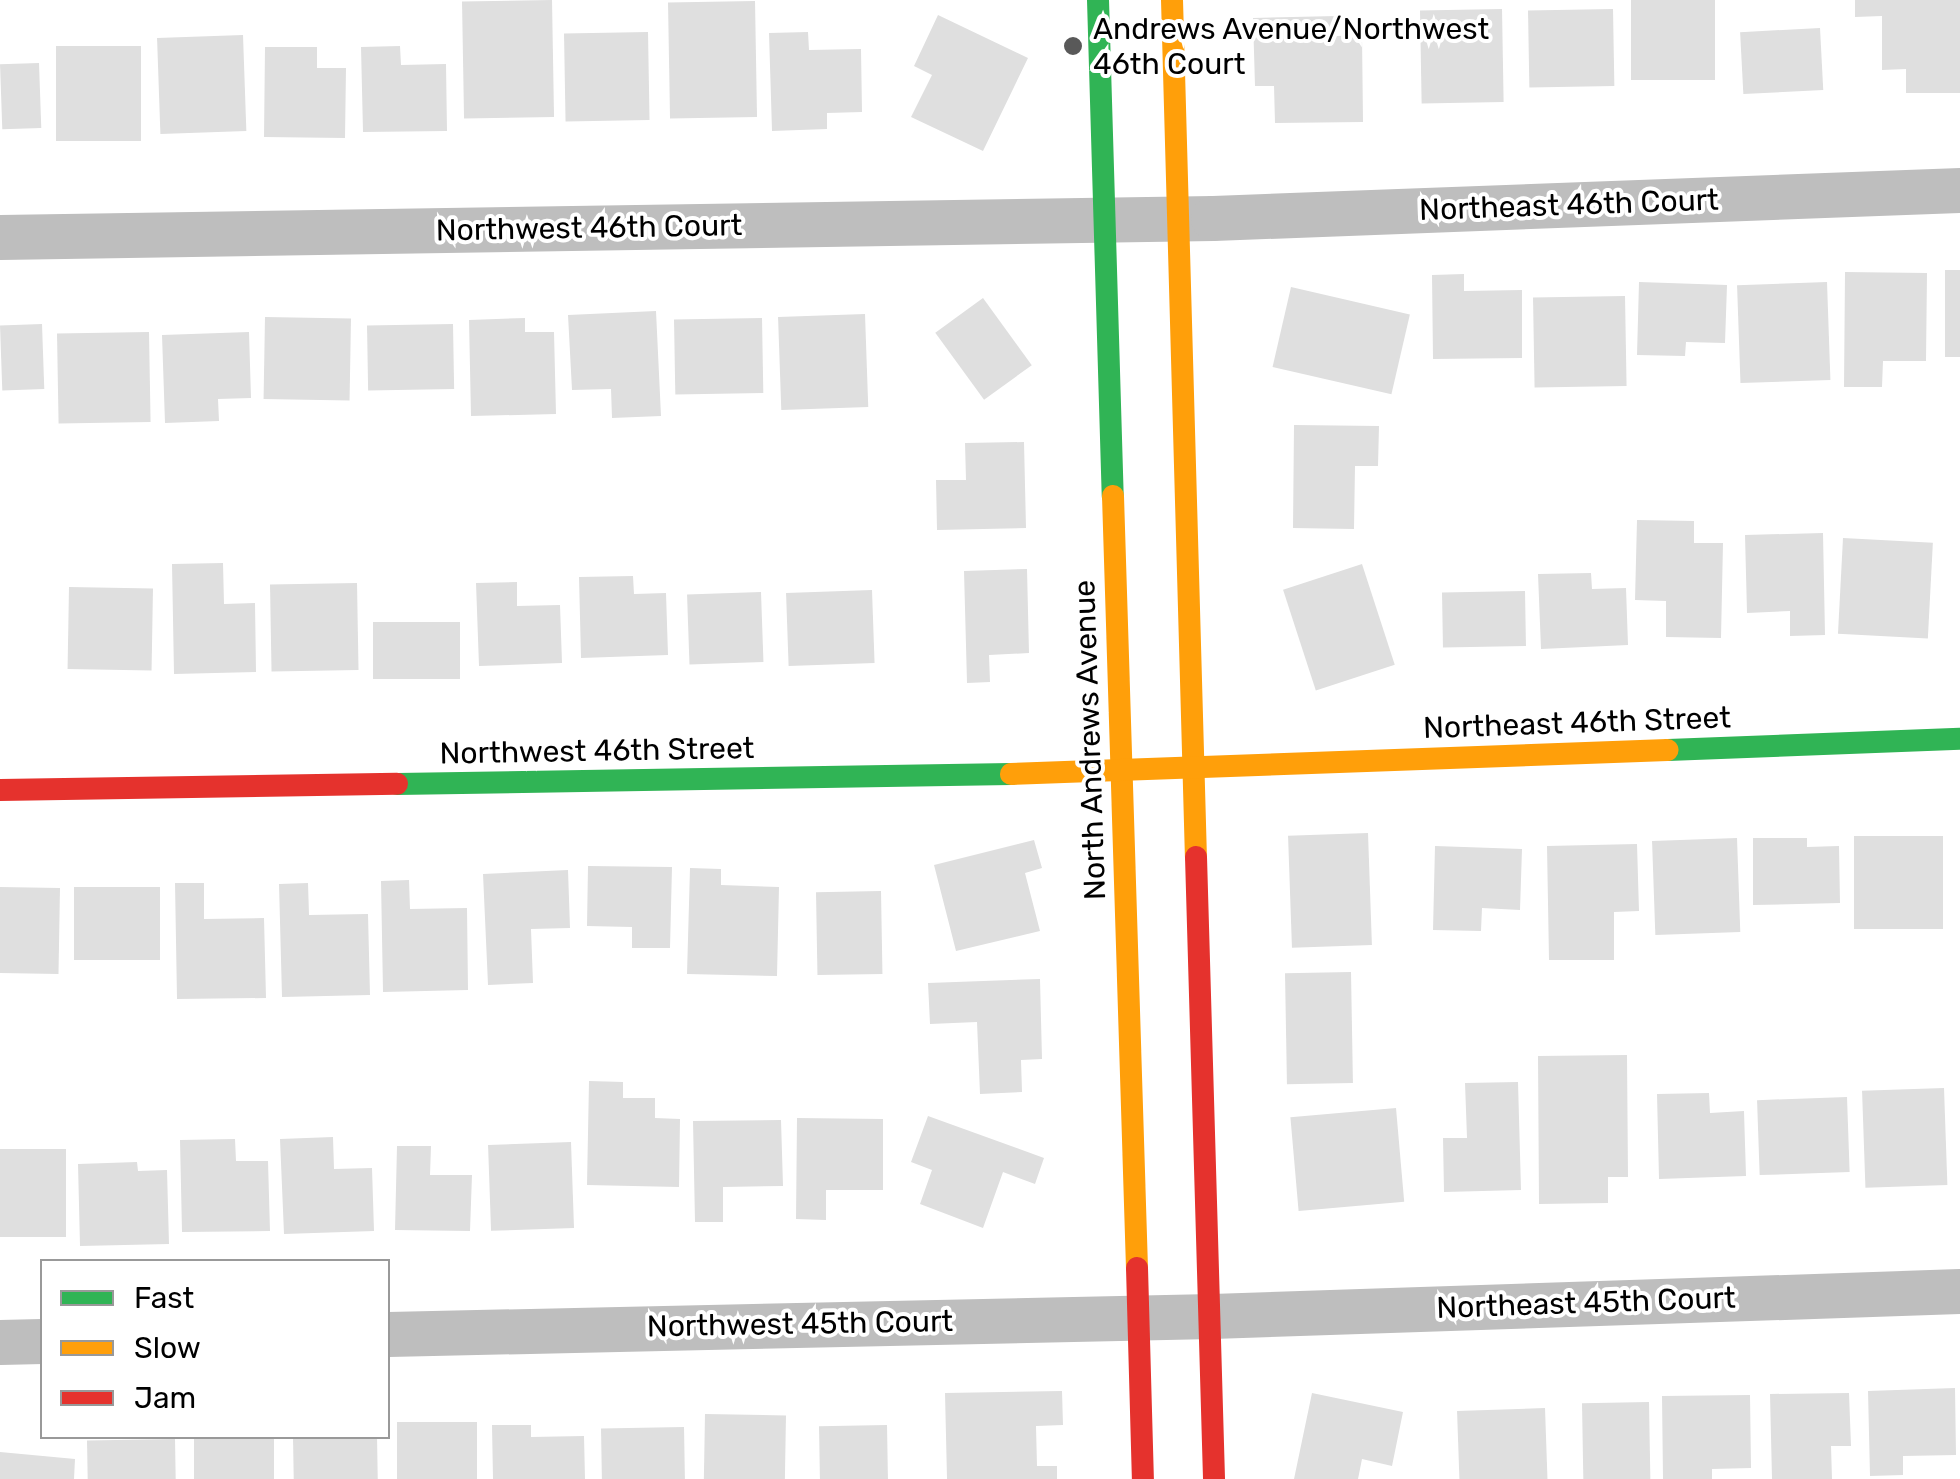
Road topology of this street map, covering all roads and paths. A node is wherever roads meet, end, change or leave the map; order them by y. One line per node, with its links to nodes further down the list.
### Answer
1 (1098, 0): 5 (main road, North Andrews Avenue)
2 (1172, 0): 4 (main road)
3 (1960, 190): 4 (street, Northeast 46th Court)
4 (1178, 218): 5 (street, Northwest 46th Court); 8 (main road)
5 (1104, 220): 6 (street, Northwest 46th Court); 9 (main road, North Andrews Avenue)
6 (0, 237)
7 (1960, 739): 8 (main road, Northeast 46th Street)
8 (1196, 767): 9 (main road, Northwest 46th Street); 12 (main road)
9 (1120, 772): 10 (main road, Northwest 46th Street); 13 (main road, North Andrews Avenue)
10 (0, 790)
11 (1960, 1290): 12 (street, Northeast 45th Court)
12 (1212, 1316): 13 (street, Northwest 45th Court); 18 (main road)
13 (1139, 1317): 14 (street, Northwest 45th Court); 17 (main road, North Andrews Avenue)
14 (390, 1334)
15 (0, 1342): 16 (street)
16 (40, 1342)
17 (1143, 1479)
18 (1214, 1479)

